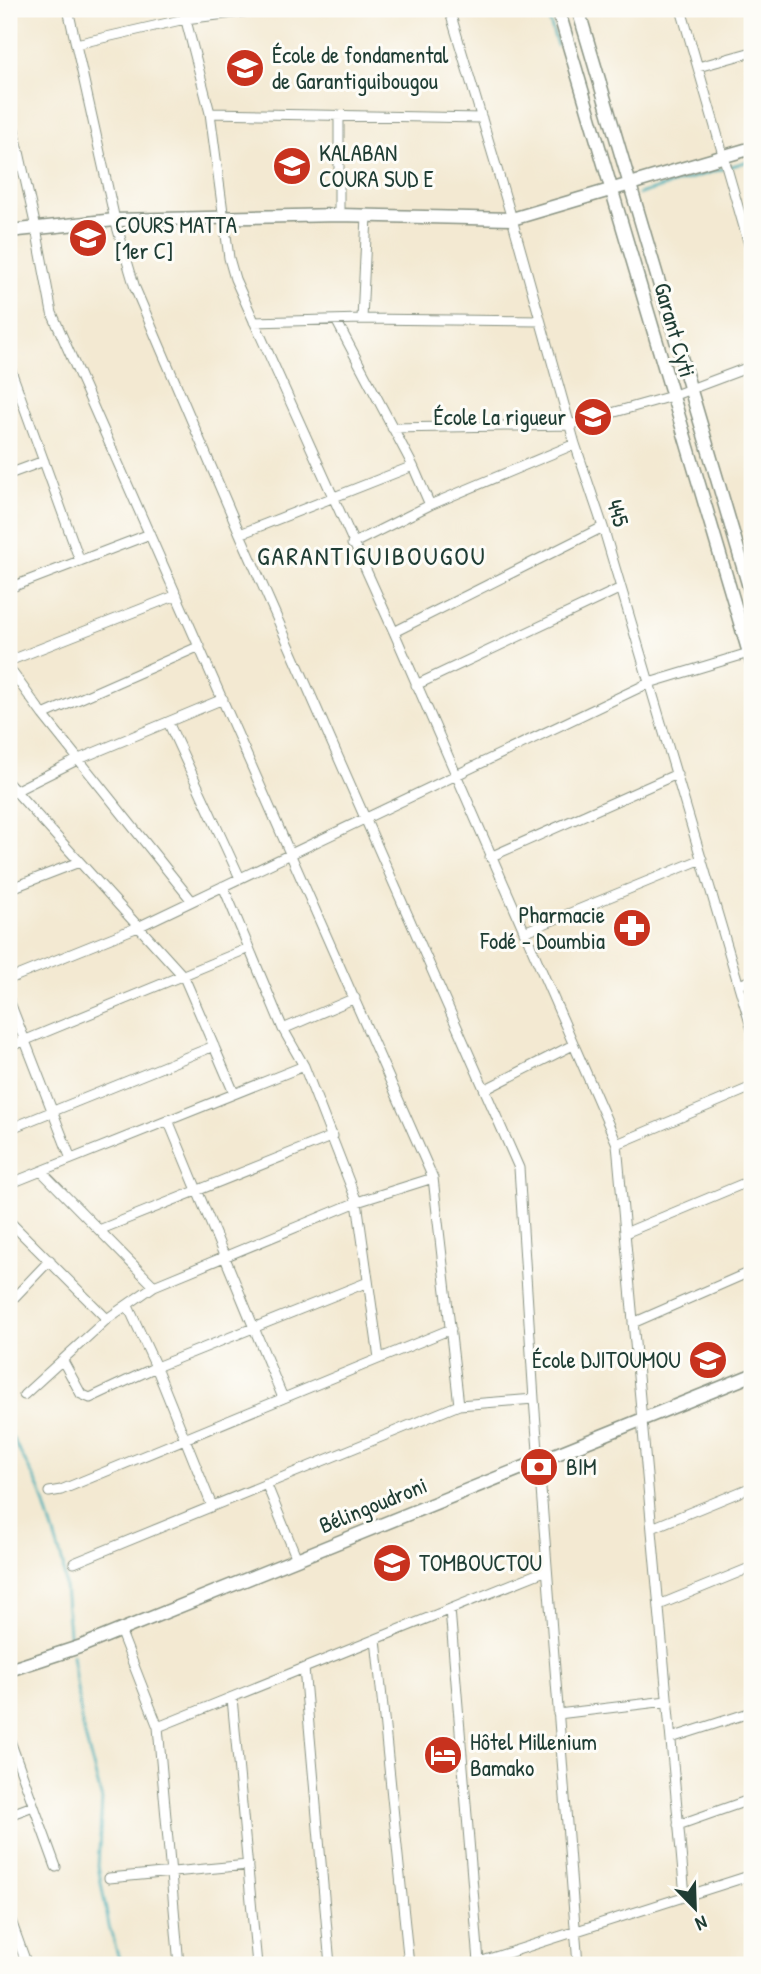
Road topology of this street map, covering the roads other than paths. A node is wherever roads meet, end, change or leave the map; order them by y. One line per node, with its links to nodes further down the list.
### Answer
1 (68, 9): 9 (street)
2 (183, 9): 8 (street)
3 (268, 9): 8 (street)
4 (449, 9): 15 (street, 445)
5 (558, 9): 20 (street, Garant Cyti)
6 (578, 9): 19 (street, Garant Cyti)
7 (681, 9): 11 (street)
8 (185, 19): 9 (street); 13 (street)
9 (76, 44): 25 (street)
10 (752, 52): 11 (street)
11 (698, 67): 18 (street)
12 (9, 107): 17 (street)
13 (210, 113): 14 (street); 23 (street)
14 (339, 115): 15 (street); 21 (street)
15 (482, 118): 24 (street, 445)
16 (752, 148): 18 (street)
17 (14, 151): 26 (street)
18 (723, 157): 19 (street); 28 (street)
19 (631, 184): 20 (street); 35 (street, Garant Cyti)
20 (612, 190): 24 (street); 36 (street, Garant Cyti)
21 (339, 215): 22 (street); 23 (street)
22 (367, 216): 24 (street); 29 (street)
23 (223, 218): 25 (street); 32 (street)
24 (512, 219): 31 (street, 445)
25 (115, 220): 26 (street); 47 (street)
26 (36, 228): 27 (street); 46 (street)
27 (9, 231)
28 (752, 255)
29 (362, 319): 30 (street); 31 (street)
30 (336, 320): 32 (street); 38 (street)
31 (539, 321): 37 (street, 445)
32 (254, 322): 43 (street)
33 (9, 365): 40 (street)
34 (752, 366): 35 (street)
35 (691, 389): 36 (street); 53 (street, Garant Cyti)
36 (672, 396): 37 (street); 56 (street, Garant Cyti)
37 (569, 425): 38 (street); 39 (street, 445)
38 (392, 428): 41 (street)
39 (575, 444): 44 (street); 45 (street, 445)
40 (44, 461): 42 (street); 49 (street)
41 (413, 466): 43 (street); 44 (street)
42 (9, 474)
43 (332, 498): 47 (street); 48 (street)
44 (430, 505): 48 (street)
45 (603, 527): 51 (street, 445); 54 (street)
46 (150, 534): 49 (street); 52 (street)
47 (240, 534): 68 (street)
48 (352, 544): 54 (street)
49 (80, 561): 50 (street)
50 (9, 588)
51 (621, 588): 59 (street, 445); 60 (street)
52 (177, 595): 55 (street); 57 (street)
53 (752, 597)
54 (394, 632): 60 (street)
55 (200, 646): 61 (street); 62 (street)
56 (751, 656): 59 (street)
57 (9, 661)
58 (9, 668): 62 (street)
59 (649, 683): 65 (street, 445); 66 (street)
60 (416, 685): 66 (street)
61 (223, 699): 63 (street); 69 (street)
62 (43, 715): 64 (street)
63 (168, 722): 64 (street); 73 (street)
64 (79, 759): 67 (street); 76 (street)
65 (677, 774): 70 (street); 71 (street, 445)
66 (455, 776): 68 (street); 70 (street)
67 (11, 790): 72 (street)
68 (366, 818): 69 (street); 94 (street)
69 (291, 854): 73 (street); 84 (street)
70 (490, 857): 78 (street)
71 (702, 859): 78 (street); 83 (street, 445)
72 (79, 862): 75 (street); 77 (street)
73 (240, 878): 74 (street)
74 (223, 886): 76 (street); 79 (street)
75 (9, 889)
76 (192, 901): 77 (street)
77 (138, 927): 80 (street); 81 (street)
78 (524, 932): 89 (street)
79 (249, 948): 80 (street); 86 (street)
80 (184, 977): 88 (street); 90 (street)
81 (9, 979)
82 (752, 980): 83 (street)
83 (739, 985): 87 (street, 445)
84 (355, 998): 86 (street); 103 (street)
85 (9, 1000): 88 (street)
86 (283, 1028): 92 (street)
87 (752, 1030)
88 (25, 1041): 91 (street); 96 (street)
89 (573, 1045): 94 (street); 100 (street)
90 (214, 1046): 95 (street); 96 (street)
91 (9, 1048)
92 (304, 1066): 95 (street); 99 (street)
93 (752, 1087): 100 (street)
94 (486, 1089): 128 (street)
95 (234, 1093): 97 (street)
96 (53, 1111): 98 (street); 101 (street)
97 (168, 1119): 101 (street); 106 (street)
98 (9, 1129)
99 (333, 1136): 106 (street); 107 (street)
100 (617, 1144): 110 (street)
101 (71, 1159): 102 (street)
102 (41, 1171): 105 (street); 109 (street)
103 (433, 1178): 107 (street); 121 (street)
104 (752, 1180): 110 (street)
105 (9, 1184)
106 (197, 1190): 109 (street); 111 (street)
107 (358, 1202): 111 (street); 114 (street)
108 (9, 1221): 112 (street)
109 (99, 1230): 115 (street)
110 (625, 1233): 119 (street)
111 (225, 1257): 115 (street); 120 (street)
112 (50, 1260): 116 (street); 118 (street)
113 (752, 1271): 119 (street)
114 (368, 1282): 120 (street); 122 (street)
115 (154, 1286): 117 (street)
116 (9, 1303)
117 (128, 1306): 118 (street); 124 (street)
118 (107, 1319): 123 (street)
119 (633, 1323): 130 (street)
120 (254, 1328): 124 (street); 127 (street)
121 (451, 1329): 122 (street); 129 (street)
122 (379, 1358): 127 (street)
123 (63, 1361): 124 (street); 126 (street)
124 (156, 1367): 131 (street)
125 (752, 1376): 130 (street, Bélingoudroni)
126 (24, 1395)
127 (283, 1398): 131 (street)
128 (534, 1399): 129 (street); 132 (street)
129 (459, 1405): 133 (street)
130 (642, 1420): 132 (street, Bélingoudroni); 137 (street)
131 (185, 1438): 135 (street); 136 (street)
132 (538, 1462): 138 (street, Bélingoudroni); 141 (street)
133 (266, 1483): 136 (street); 138 (street)
134 (752, 1487): 137 (street)
135 (49, 1492)
136 (212, 1506): 139 (street)
137 (652, 1528): 142 (street)
138 (297, 1559): 144 (street, Bélingoudroni)
139 (74, 1563)
140 (752, 1567): 142 (street)
141 (547, 1570): 143 (street); 151 (street)
142 (659, 1605): 149 (street)
143 (450, 1609): 145 (street); 167 (street)
144 (120, 1630): 147 (street, Bélingoudroni); 152 (street)
145 (376, 1639): 146 (street); 172 (street)
146 (304, 1668): 148 (street); 171 (street)
147 (9, 1670)
148 (232, 1698): 152 (street); 159 (street)
149 (667, 1700): 151 (street); 154 (street)
150 (752, 1712): 154 (street)
151 (558, 1714): 166 (street)
152 (159, 1727): 161 (street)
153 (9, 1738): 156 (street)
154 (671, 1738): 158 (street)
155 (752, 1799): 158 (street)
156 (33, 1806): 157 (street); 160 (street)
157 (9, 1815)
158 (678, 1825): 164 (street)
159 (248, 1865): 161 (street); 170 (street)
160 (56, 1867)
161 (171, 1872): 163 (street); 169 (street)
162 (752, 1875): 164 (street)
163 (110, 1878)
164 (685, 1896): 166 (street)
165 (9, 1915): 168 (street)
166 (576, 1931): 167 (street); 173 (street)
167 (474, 1964)
168 (27, 1965)
169 (179, 1965)
170 (257, 1965)
171 (330, 1965)
172 (409, 1965)
173 (578, 1965)

